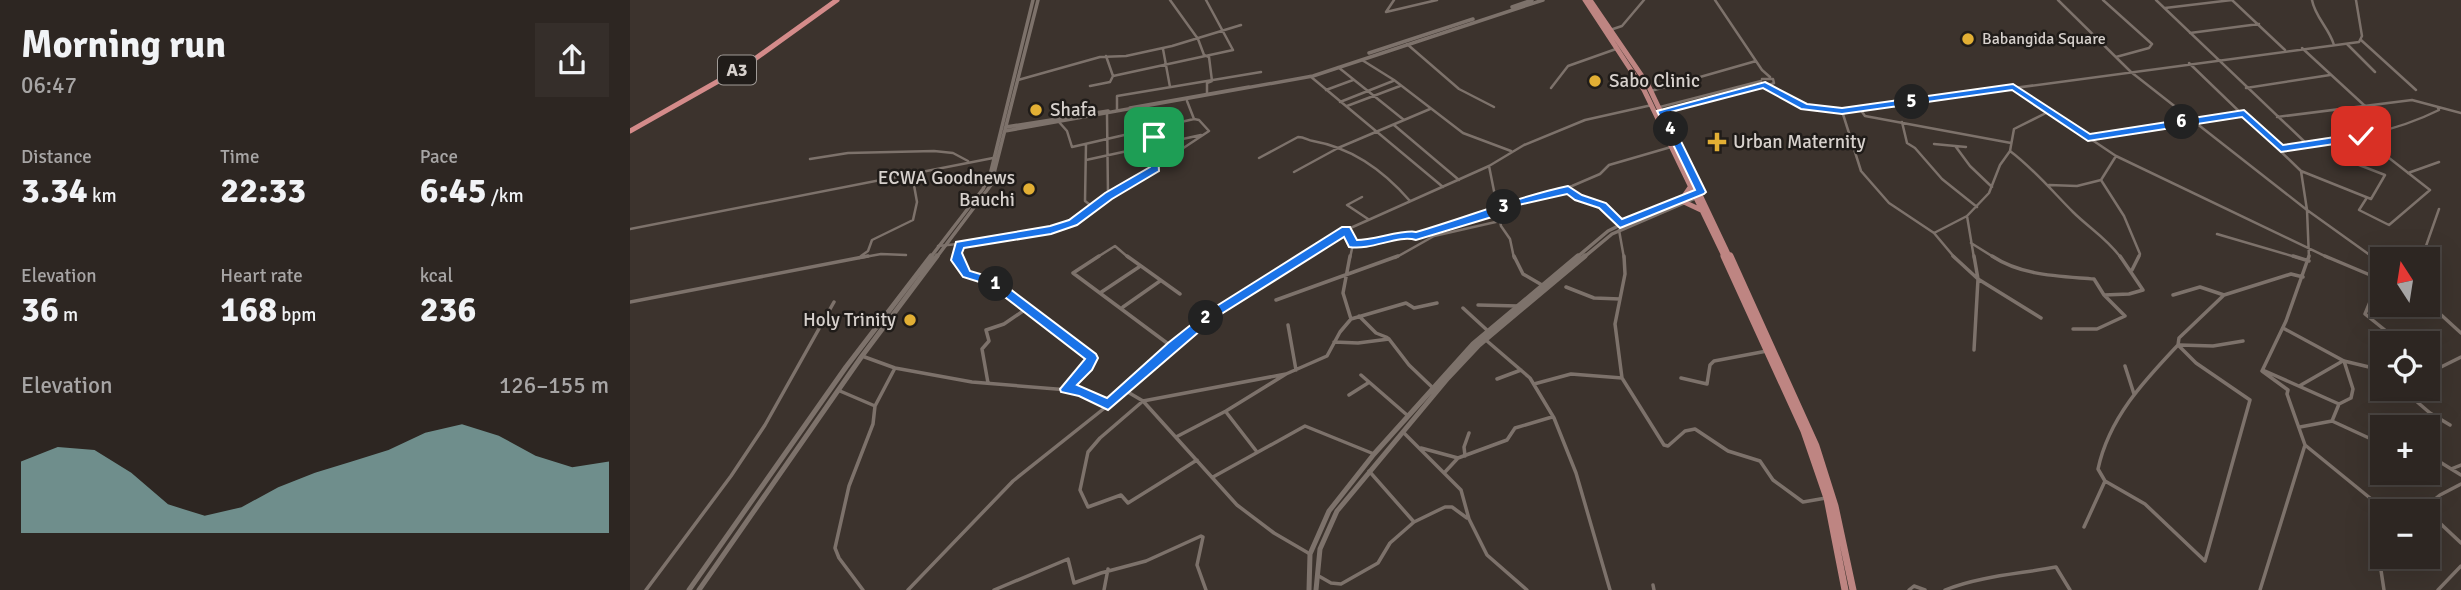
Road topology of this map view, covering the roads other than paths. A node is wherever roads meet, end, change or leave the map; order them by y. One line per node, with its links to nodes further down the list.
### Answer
1 (832, 0): 22 (highway, A3)
2 (838, 0): 22 (highway, A3)
3 (1032, 0): 100 (street)
4 (1038, 0): 54 (street)
5 (1170, 0): 28 (street)
6 (1206, 0): 25 (street)
7 (1394, 0): 8 (street)
8 (1437, 0)
9 (1532, 0): 70 (street)
10 (1543, 0): 30 (street)
11 (1585, 0): 35 (main road)
12 (1590, 0): 26 (main road)
13 (1644, 0): 26 (street)
14 (1716, 0): 42 (street)
15 (2058, 0): 39 (street)
16 (2103, 0): 39 (street)
17 (2157, 0): 21 (street)
18 (2232, 0): 21 (street); 23 (street)
19 (2312, 0): 32 (street)
20 (2356, 0): 29 (street)
21 (2165, 8): 27 (street)
22 (812, 18): 99 (highway, A3)
23 (2259, 24): 27 (street); 36 (street)
24 (1241, 25): 25 (street)
25 (1224, 30): 28 (street); 38 (street)
26 (1610, 30): 69 (main road)
27 (2190, 33): 41 (street)
28 (1198, 38): 33 (street); 38 (street)
29 (2361, 40): 31 (street); 67 (street)
30 (1407, 44): 40 (street); 77 (street)
31 (2347, 44): 32 (street); 49 (street)
32 (2334, 45): 34 (street)
33 (1163, 48): 37 (street); 44 (street)
34 (2302, 48): 36 (street); 50 (street)
35 (1616, 49): 64 (street); 75 (main road)
36 (2285, 50): 41 (street)
37 (1105, 56): 51 (street); 54 (street)
38 (1209, 57): 44 (street); 57 (street)
39 (2116, 57): 48 (street)
40 (1360, 59): 45 (street); 56 (street)
41 (2216, 60): 43 (street); 65 (street)
42 (1756, 61): 46 (street); 69 (street)
43 (2189, 63): 48 (street); 87 (street)
44 (1167, 66): 51 (street); 62 (street)
45 (1338, 66): 52 (street); 55 (street)
46 (1762, 70): 53 (street); 58 (street)
47 (1261, 72): 57 (street)
48 (2131, 72): 63 (street); 94 (street)
49 (2375, 72)
50 (2331, 75): 65 (street); 78 (street)
51 (1113, 76): 60 (street)
52 (1310, 76): 66 (street); 73 (street)
53 (1770, 78): 58 (street); 59 (street)
54 (1018, 80): 92 (street)
55 (1353, 80): 66 (street); 68 (street)
56 (1394, 80): 61 (street); 68 (street)
57 (1212, 81): 62 (street); 70 (street)
58 (1763, 82): 59 (street); 71 (street); 82 (street)
59 (1774, 82): 71 (street)
60 (1090, 86)
61 (1400, 86): 72 (street); 81 (street)
62 (1170, 87): 84 (street)
63 (2013, 87): 83 (street); 86 (street)
64 (1550, 88)
65 (2246, 88): 90 (street)
66 (1326, 90): 74 (street)
67 (2416, 90)
68 (1367, 91): 72 (street); 74 (street)
69 (1651, 91): 82 (main road)
70 (1207, 94): 84 (street)
71 (1782, 95): 85 (street)
72 (1374, 96): 76 (street); 93 (street)
73 (1187, 101): 79 (street); 91 (street)
74 (1340, 102): 76 (street)
75 (1652, 105): 114 (main road); 119 (street)
76 (1345, 107): 102 (street)
77 (1494, 107)
78 (2367, 107): 80 (street); 90 (street)
79 (1149, 108): 89 (street); 101 (street)
80 (2438, 108): 88 (street); 104 (street)
81 (1430, 109): 93 (street); 119 (street)
82 (1661, 109): 144 (main road)
83 (1860, 109): 85 (street); 96 (street)
84 (1117, 110): 98 (street)
85 (1842, 111): 162 (street)
86 (2048, 111): 105 (street); 108 (street)
87 (2244, 113): 94 (street); 118 (street)
88 (2461, 113)
89 (1107, 114): 95 (street); 106 (street)
90 (2277, 117): 113 (street)
91 (1194, 119): 101 (street); 103 (street)
92 (1009, 120): 98 (street); 100 (street)
93 (1404, 120): 97 (street)
94 (2193, 120): 105 (street); 152 (street)
95 (1059, 122): 98 (street); 109 (street)
96 (1902, 122): 108 (street); 151 (street)
97 (1394, 125): 102 (street); 137 (street)
98 (1021, 126): 100 (street); 107 (street)
99 (630, 129)
100 (1004, 129): 107 (street); 124 (street)
101 (1151, 131): 106 (street); 111 (street)
102 (1378, 131): 117 (street); 141 (street)
103 (1203, 135): 111 (street); 112 (street)
104 (2361, 136): 113 (street); 135 (street)
105 (2088, 138): 123 (street)
106 (1108, 139): 109 (street); 122 (street)
107 (1004, 140): 168 (street)
108 (2011, 143): 120 (street)
109 (1086, 144): 127 (street)
110 (1934, 144): 115 (street)
111 (1155, 145): 121 (street); 122 (street)
112 (1188, 145): 121 (street); 132 (street)
113 (2308, 145): 118 (street)
114 (1672, 146): 140 (main road); 143 (street)
115 (1956, 147): 116 (street); 142 (street)
116 (1966, 147)
117 (1338, 148): 125 (street); 133 (street); 148 (street)
118 (2281, 149): 134 (street)
119 (1511, 151): 131 (street)
120 (2010, 151): 139 (street); 142 (street)
121 (1154, 154): 132 (street)
122 (1109, 155): 127 (street); 145 (street)
123 (2116, 156): 138 (street); 170 (street)
124 (993, 158): 128 (street); 167 (street)
125 (1259, 158)
126 (810, 159): 128 (street)
127 (1086, 160): 150 (street)
128 (969, 162): 136 (street)
129 (2440, 162): 135 (street)
130 (2354, 163): 147 (street)
131 (1489, 166): 137 (street); 154 (street)
132 (1155, 169): 145 (street)
133 (1294, 172)
134 (2301, 172): 147 (street); 152 (street)
135 (2408, 173): 147 (street)
136 (912, 174): 160 (street); 173 (street)
137 (1459, 180): 141 (street)
138 (2101, 180): 139 (street); 176 (street)
139 (2047, 185): 176 (street)
140 (1691, 186): 144 (main road); 149 (main road)
141 (1444, 187): 148 (street)
142 (1992, 187): 151 (street)
143 (1560, 191): 154 (street); 159 (street)
144 (1699, 195): 149 (street); 155 (main road); 300 (main road)
145 (1108, 196): 150 (street)
146 (1362, 197): 157 (street)
147 (2366, 199)
148 (1410, 201): 157 (street)
149 (1683, 201): 155 (main road); 159 (street)
150 (1093, 207): 166 (street)
151 (1976, 207): 156 (street)
152 (2307, 209): 170 (street); 172 (street)
153 (2439, 209): 169 (street)
154 (1498, 211): 158 (street); 165 (street)
155 (1702, 211): 217 (main road)
156 (1967, 216): 162 (street); 164 (street)
157 (1368, 219): 161 (street)
158 (1500, 221): 177 (street); 182 (street)
159 (1620, 227): 182 (street); 189 (street); 211 (street)
160 (630, 229)
161 (1346, 230): 165 (street); 215 (street)
162 (1934, 233): 180 (street)
163 (2217, 234): 174 (street)
164 (1971, 243): 180 (street); 186 (street)
165 (1353, 244): 177 (street)
166 (959, 245): 168 (street); 199 (street)
167 (938, 246): 168 (street); 288 (street)
168 (945, 247): 218 (street)
169 (2424, 247)
170 (2309, 250): 174 (street); 178 (street)
171 (906, 254): 173 (street)
172 (2370, 255)
173 (852, 259): 191 (street)
174 (2309, 261): 179 (street)
175 (1139, 267): 181 (street); 184 (street); 184 (street)
176 (2132, 271): 186 (street)
177 (1345, 275): 190 (street); 203 (street)
178 (2370, 275)
179 (2303, 276): 188 (street); 205 (street)
180 (1978, 279): 202 (street); 216 (street)
181 (1160, 281): 185 (street); 197 (street)
182 (1542, 285): 196 (street)
183 (1566, 287): 189 (street)
184 (1100, 293): 197 (street)
185 (1180, 294)
186 (2104, 295): 206 (street)
187 (2172, 295): 188 (street)
188 (2224, 296): 214 (street)
189 (1620, 299): 232 (street)
190 (1276, 300)
191 (630, 302)
192 (834, 302): 287 (street)
193 (2370, 302): 208 (street)
194 (1437, 303): 201 (street)
195 (1478, 305): 196 (street)
196 (1518, 306): 207 (street)
197 (1123, 307): 215 (street)
198 (1463, 308): 207 (street)
199 (1027, 309): 233 (street); 238 (street)
200 (2440, 314): 209 (street)
201 (1359, 316): 203 (street); 210 (street)
202 (2041, 318)
203 (1351, 319): 213 (street)
204 (1288, 325): 225 (street)
205 (2283, 328): 220 (street); 227 (street)
206 (2073, 329)
207 (1488, 331): 237 (street)
208 (2386, 331)
209 (2461, 333)
210 (1389, 339): 213 (street); 237 (street)
211 (1488, 341): 226 (street); 254 (street)
212 (2243, 341): 214 (street)
213 (1334, 342): 225 (street)
214 (2178, 345): 241 (street); 272 (street)
215 (1172, 346): 240 (street)
216 (1974, 350)
217 (1767, 351): 230 (street); 274 (main road)
218 (862, 356): 222 (street); 239 (street)
219 (2461, 357): 224 (street)
220 (2343, 361): 223 (street); 236 (street); 245 (street)
221 (2125, 366): 241 (street)
222 (895, 368): 233 (street); 247 (street)
223 (2370, 368)
224 (2440, 368)
225 (1296, 370): 228 (street)
226 (1521, 370): 231 (street); 235 (street)
227 (2262, 371): 236 (street); 253 (street)
228 (1286, 374): 243 (street); 248 (street)
229 (1361, 375): 234 (street)
230 (1681, 378)
231 (1497, 379)
232 (1622, 379): 235 (street); 274 (street)
233 (988, 383): 238 (street)
234 (1368, 383): 242 (street); 249 (street)
235 (1534, 384): 250 (street)
236 (2301, 386): 245 (street)
237 (1432, 387): 249 (street)
238 (1066, 389): 246 (street)
239 (840, 391): 247 (street); 289 (street)
240 (1126, 391): 243 (street); 246 (street)
241 (2134, 394): 272 (street)
242 (1349, 395)
243 (1143, 401): 256 (street); 264 (street)
244 (2416, 401): 252 (street)
245 (2339, 404): 251 (street)
246 (1108, 405): 291 (street)
247 (875, 406): 290 (street)
248 (1226, 411): 256 (street); 260 (street)
249 (1408, 415): 261 (street)
250 (1552, 417): 262 (street); 298 (street)
251 (2332, 421): 253 (street); 257 (street)
252 (2450, 425)
253 (2300, 427): 258 (street)
254 (1404, 432): 259 (street); 268 (street)
255 (1469, 433): 262 (street)
256 (1177, 437): 264 (street)
257 (2370, 438)
258 (2305, 445): 276 (street); 305 (street)
259 (1419, 447): 263 (street); 269 (street)
260 (1257, 452): 261 (street); 271 (street)
261 (1374, 454): 282 (street)
262 (1465, 456): 263 (street)
263 (1458, 458): 269 (street)
264 (1198, 460): 271 (street)
265 (2440, 462): 267 (street)
266 (2461, 465): 267 (street)
267 (2451, 469): 270 (street)
268 (1369, 471): 278 (street); 286 (street)
269 (1444, 472): 277 (street)
270 (2461, 475)
271 (1213, 477): 282 (street)
272 (2105, 481): 280 (street)
273 (2461, 484): 275 (street)
274 (1827, 498): 299 (main road)
275 (2436, 499)
276 (2370, 506)
277 (1469, 519): 278 (street); 297 (street)
278 (1414, 522): 286 (street)
279 (2440, 524): 281 (street)
280 (2084, 527)
281 (2461, 543)
282 (1310, 554): 295 (street)
283 (2461, 566): 307 (street)
284 (1108, 569): 292 (street); 293 (street); 294 (street)
285 (2381, 569): 306 (street)
286 (1316, 574): 296 (street)
287 (646, 590)
288 (689, 590)
289 (699, 590)
290 (863, 590)
291 (908, 590)
292 (994, 590)
293 (1104, 590)
294 (1206, 590)
295 (1309, 590)
296 (1316, 590)
297 (1527, 590)
298 (1610, 590)
299 (1845, 590)
300 (1853, 590)
301 (1909, 590): 302 (street)
302 (1925, 590)
303 (1945, 590): 304 (street)
304 (2070, 590)
305 (2260, 590)
306 (2384, 590)
307 (2438, 590)

